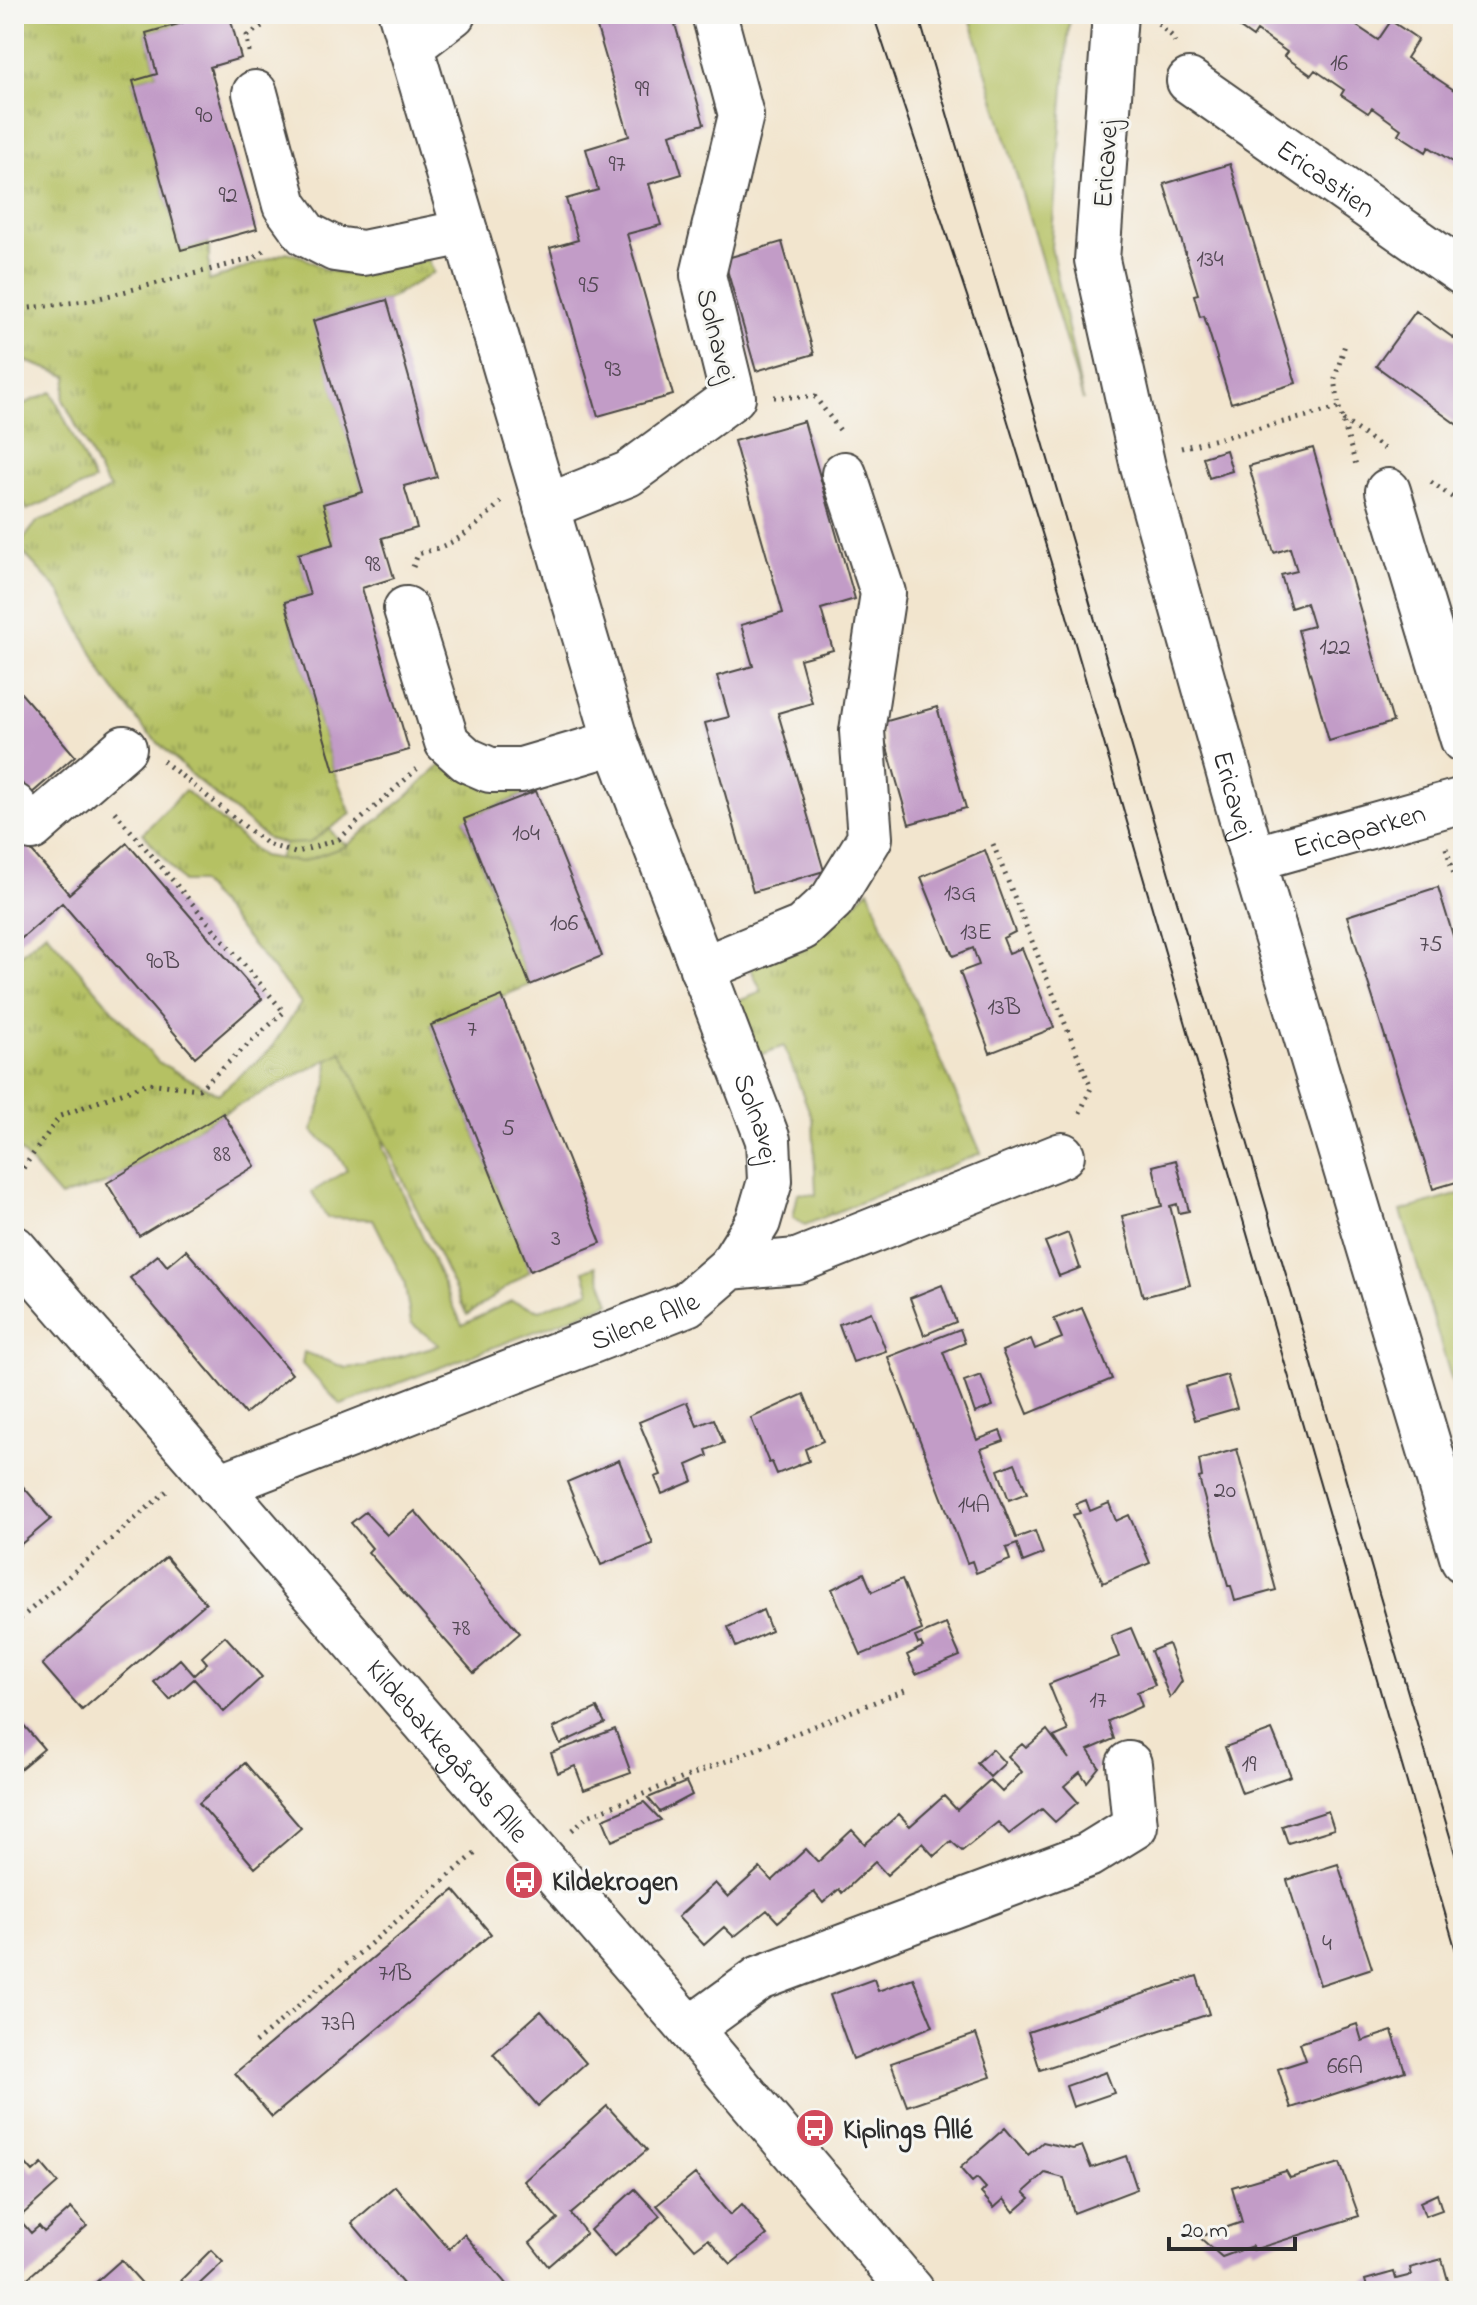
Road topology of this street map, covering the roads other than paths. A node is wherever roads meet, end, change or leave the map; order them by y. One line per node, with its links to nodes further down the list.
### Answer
1 (453, 14): 4 (street, Solnavej)
2 (714, 14): 10 (street, Solnavej)
3 (1115, 14): 18 (street, Ericavej)
4 (406, 30): 7 (street, Solnavej)
5 (1189, 81): 8 (street, Ericastien)
6 (255, 93): 7 (street)
7 (465, 232): 10 (street, Solnavej)
8 (1463, 273)
9 (844, 474): 19 (street)
10 (542, 490): 14 (street, Solnavej)
11 (1388, 491): 13 (street)
12 (406, 609): 14 (street)
13 (1463, 740)
14 (616, 742): 19 (street, Solnavej)
15 (124, 748): 17 (street)
16 (1448, 804): 18 (street, Ericaparken)
17 (14, 806)
18 (1253, 859): 24 (street, Ericavej)
19 (702, 969): 22 (street, Solnavej)
20 (1062, 1155): 22 (street)
21 (14, 1248): 23 (street, Kildebakkegårds Alle)
22 (730, 1267): 23 (street, Silene Alle)
23 (209, 1474): 26 (street, Kildebakkegårds Alle)
24 (1463, 1560)
25 (1129, 1764): 26 (street)
26 (690, 2029): 27 (street, Kildebakkegårds Alle)
27 (912, 2291)

